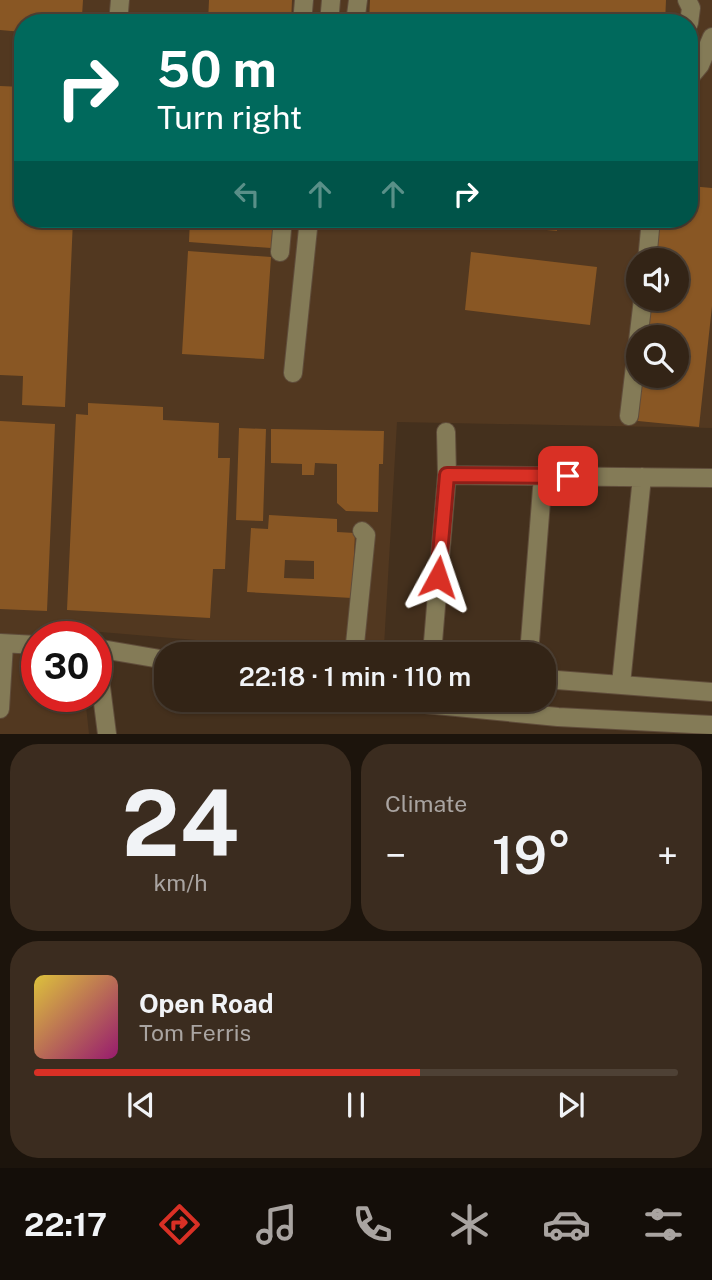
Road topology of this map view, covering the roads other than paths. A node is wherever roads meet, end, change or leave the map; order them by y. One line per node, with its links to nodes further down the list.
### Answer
1 (712, 37): 2 (street)
2 (698, 67)
3 (282, 228): 7 (street)
4 (308, 228): 9 (street)
5 (651, 228): 6 (street)
6 (649, 248)
7 (280, 252)
8 (642, 311): 10 (street)
9 (293, 373)
10 (629, 416)
11 (446, 432): 12 (street)
12 (447, 475): 13 (street); 18 (street)
13 (544, 476): 14 (street); 19 (street)
14 (642, 477): 15 (street); 25 (street)
15 (712, 478)
16 (362, 531): 17 (street)
17 (355, 642)
18 (433, 642)
19 (530, 642)
20 (2, 643): 21 (street); 27 (street)
21 (21, 644)
22 (112, 651): 23 (street)
23 (154, 658)
24 (556, 680): 25 (street)
25 (621, 684): 26 (street)
26 (712, 692)
27 (0, 709)
28 (104, 712): 32 (street)
29 (464, 712): 31 (street)
30 (712, 725): 31 (street)
31 (557, 726)
32 (107, 734)

